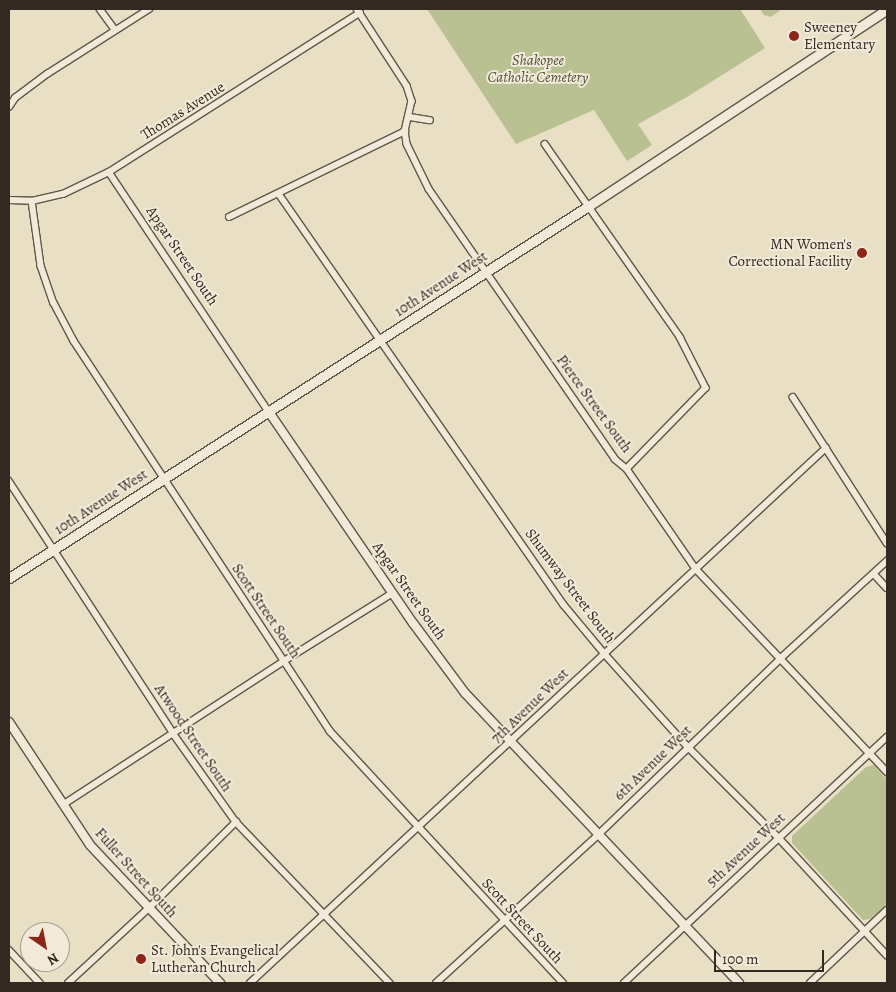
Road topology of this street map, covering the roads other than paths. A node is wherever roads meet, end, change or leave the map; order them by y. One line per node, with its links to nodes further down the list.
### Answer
1 (100, 9): 5 (street)
2 (149, 9): 5 (street)
3 (887, 9): 15 (main road, 10th Avenue West)
4 (358, 11): 7 (street); 11 (street, Thomas Avenue)
5 (114, 30): 6 (street)
6 (9, 107)
7 (410, 117): 8 (street); 9 (street)
8 (430, 120)
9 (405, 131): 12 (street); 17 (street, Pierce Street South)
10 (545, 144): 15 (street)
11 (109, 172): 14 (street, Thomas Avenue); 20 (street, Apgar Street South)
12 (279, 194): 16 (street); 18 (street, Shumway Street South)
13 (9, 200): 14 (street, Thomas Avenue)
14 (32, 201): 23 (street, Scott Street South)
15 (587, 207): 17 (main road, 10th Avenue West); 22 (street)
16 (229, 217)
17 (485, 271): 18 (main road, 10th Avenue West); 22 (street, Pierce Street South)
18 (381, 340): 20 (main road, 10th Avenue West); 33 (street, Shumway Street South)
19 (793, 397): 21 (street)
20 (269, 412): 23 (main road, 10th Avenue West); 32 (street, Apgar Street South)
21 (826, 448): 25 (street); 28 (street, 7th Avenue West)
22 (627, 469): 28 (street, Pierce Street South)
23 (163, 479): 26 (main road, 10th Avenue West); 35 (street, Scott Street South)
24 (9, 481): 26 (street, Atwood Street South)
25 (887, 543)
26 (53, 549): 30 (main road, 10th Avenue West); 37 (street, Atwood Street South)
27 (887, 561): 29 (street, 6th Avenue West)
28 (696, 569): 33 (street, 7th Avenue West); 34 (street, Pierce Street South)
29 (874, 574): 31 (street); 34 (street, 6th Avenue West)
30 (9, 578)
31 (887, 588)
32 (393, 593): 35 (street); 39 (street, Apgar Street South)
33 (604, 653): 39 (street, 7th Avenue West); 40 (street, Shumway Street South)
34 (781, 658): 40 (street, 6th Avenue West); 41 (street, Pierce Street South)
35 (284, 661): 37 (street); 45 (street, Scott Street South)
36 (9, 722): 43 (street, Fuller Street South)
37 (173, 733): 43 (street); 44 (street, Atwood Street South)
38 (887, 737): 41 (street, 5th Avenue West)
39 (510, 743): 45 (street, 7th Avenue West); 46 (street, Apgar Street South)
40 (688, 747): 46 (street, 6th Avenue West); 47 (street, Shumway Street South)
41 (869, 754): 42 (street, Pierce Street South); 47 (street, 5th Avenue West)
42 (887, 772)
43 (64, 804): 48 (street, Fuller Street South)
44 (236, 822): 48 (street); 50 (street, Atwood Street South)
45 (417, 827): 50 (street, 7th Avenue West); 51 (street, Scott Street South)
46 (598, 834): 51 (street, 6th Avenue West); 52 (street, Apgar Street South)
47 (778, 837): 52 (street, 5th Avenue West); 53 (street, Shumway Street South)
48 (148, 909): 57 (street); 58 (street, Fuller Street South)
49 (887, 910): 53 (street)
50 (325, 914): 59 (street, 7th Avenue West); 60 (street, Atwood Street South)
51 (505, 921): 61 (street, 6th Avenue West); 62 (street, Scott Street South)
52 (684, 925): 63 (street, 5th Avenue West); 64 (street, Apgar Street South)
53 (865, 931): 55 (street, Shumway Street South); 65 (street)
54 (9, 950): 56 (street)
55 (887, 955)
56 (40, 983)
57 (68, 983)
58 (220, 983)
59 (250, 983)
60 (390, 983)
61 (436, 983)
62 (564, 983)
63 (624, 983)
64 (739, 983)
65 (810, 983)

